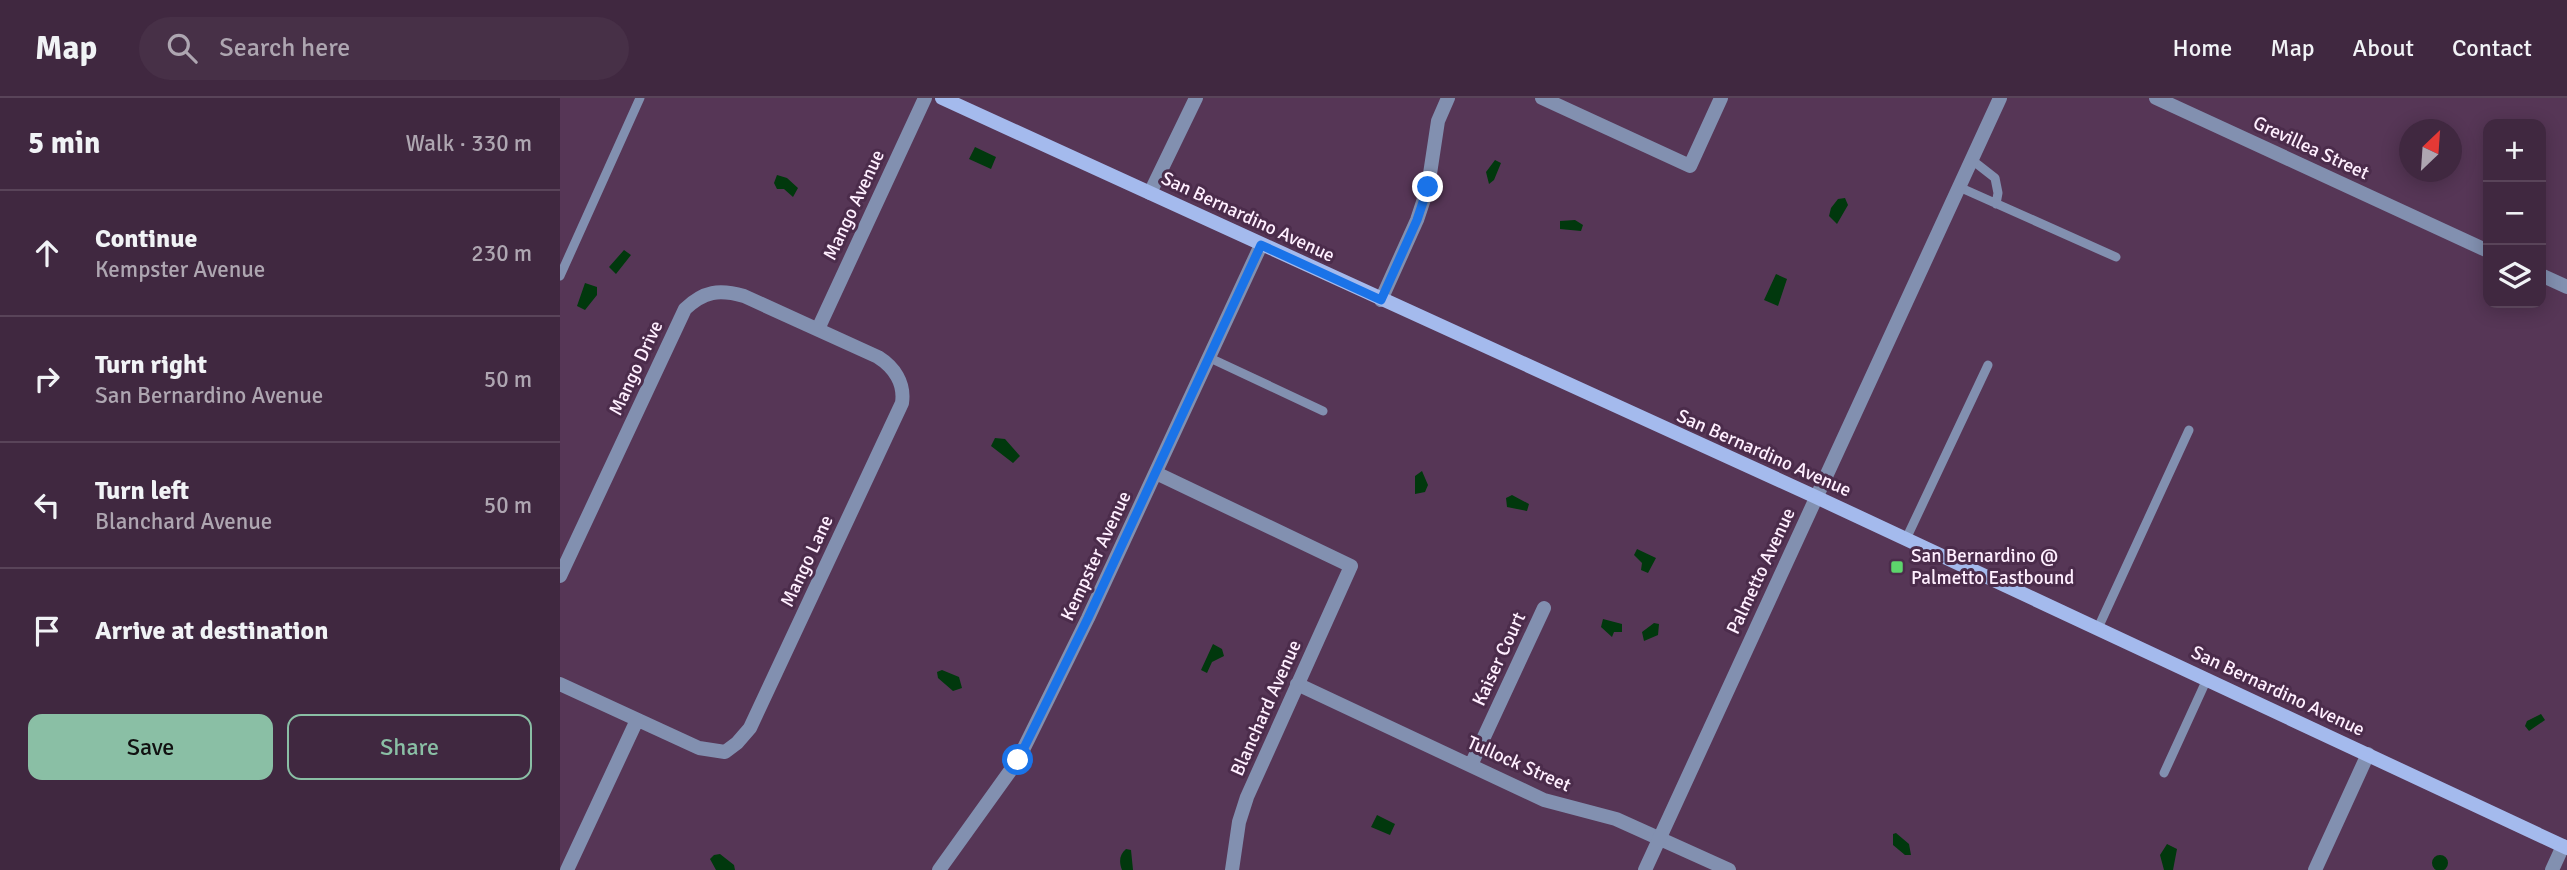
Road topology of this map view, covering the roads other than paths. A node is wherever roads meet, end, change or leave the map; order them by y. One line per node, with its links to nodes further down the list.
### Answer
1 (640, 98): 17 (lane)
2 (925, 98): 21 (street, Mango Avenue)
3 (942, 98): 12 (main road, San Bernardino Avenue)
4 (1196, 98): 12 (street)
5 (1448, 98): 20 (street)
6 (1542, 98): 7 (street)
7 (1721, 98)
8 (2000, 98): 10 (street, Palmetto Avenue)
9 (2156, 98): 15 (street, Grevillea Street)
10 (1972, 160): 11 (street, Palmetto Avenue); 13 (lane)
11 (1959, 187): 13 (lane); 27 (street, Palmetto Avenue)
12 (1150, 193): 14 (main road, San Bernardino Avenue)
13 (1996, 204): 16 (lane)
14 (1261, 245): 20 (main road, San Bernardino Avenue); 22 (street, Kempster Avenue)
15 (2483, 249)
16 (2116, 257)
17 (560, 276)
18 (2546, 278): 19 (street)
19 (2567, 288)
20 (1381, 300): 27 (main road, San Bernardino Avenue)
21 (818, 329): 29 (street, Mango Drive); 35 (street, Mango Lane)
22 (1210, 358): 24 (lane); 26 (street, Kempster Avenue)
23 (1988, 365): 28 (lane)
24 (1323, 411)
25 (2189, 430): 31 (lane)
26 (1156, 473): 34 (street, Blanchard Avenue); 42 (street, Kempster Avenue)
27 (1816, 497): 28 (main road, San Bernardino Avenue); 39 (street, Palmetto Avenue)
28 (1906, 539): 31 (main road, San Bernardino Avenue)
29 (560, 576)
30 (1544, 608): 37 (street, Kaiser Court)
31 (2098, 628): 32 (main road, San Bernardino Avenue)
32 (2207, 679): 36 (main road, San Bernardino Avenue); 38 (lane)
33 (560, 684): 35 (street)
34 (1297, 684): 37 (street, Tullock Street); 43 (street, Blanchard Avenue)
35 (637, 720): 41 (street)
36 (2368, 754): 40 (main road, San Bernardino Avenue); 46 (street)
37 (1471, 765): 39 (street, Tullock Street)
38 (2164, 773)
39 (1659, 838): 44 (street, Palmetto Avenue); 45 (street, Tullock Street)
40 (2565, 847): 47 (street)
41 (566, 870)
42 (939, 870)
43 (1232, 870)
44 (1644, 870)
45 (1729, 870)
46 (2315, 870)
47 (2552, 870)

